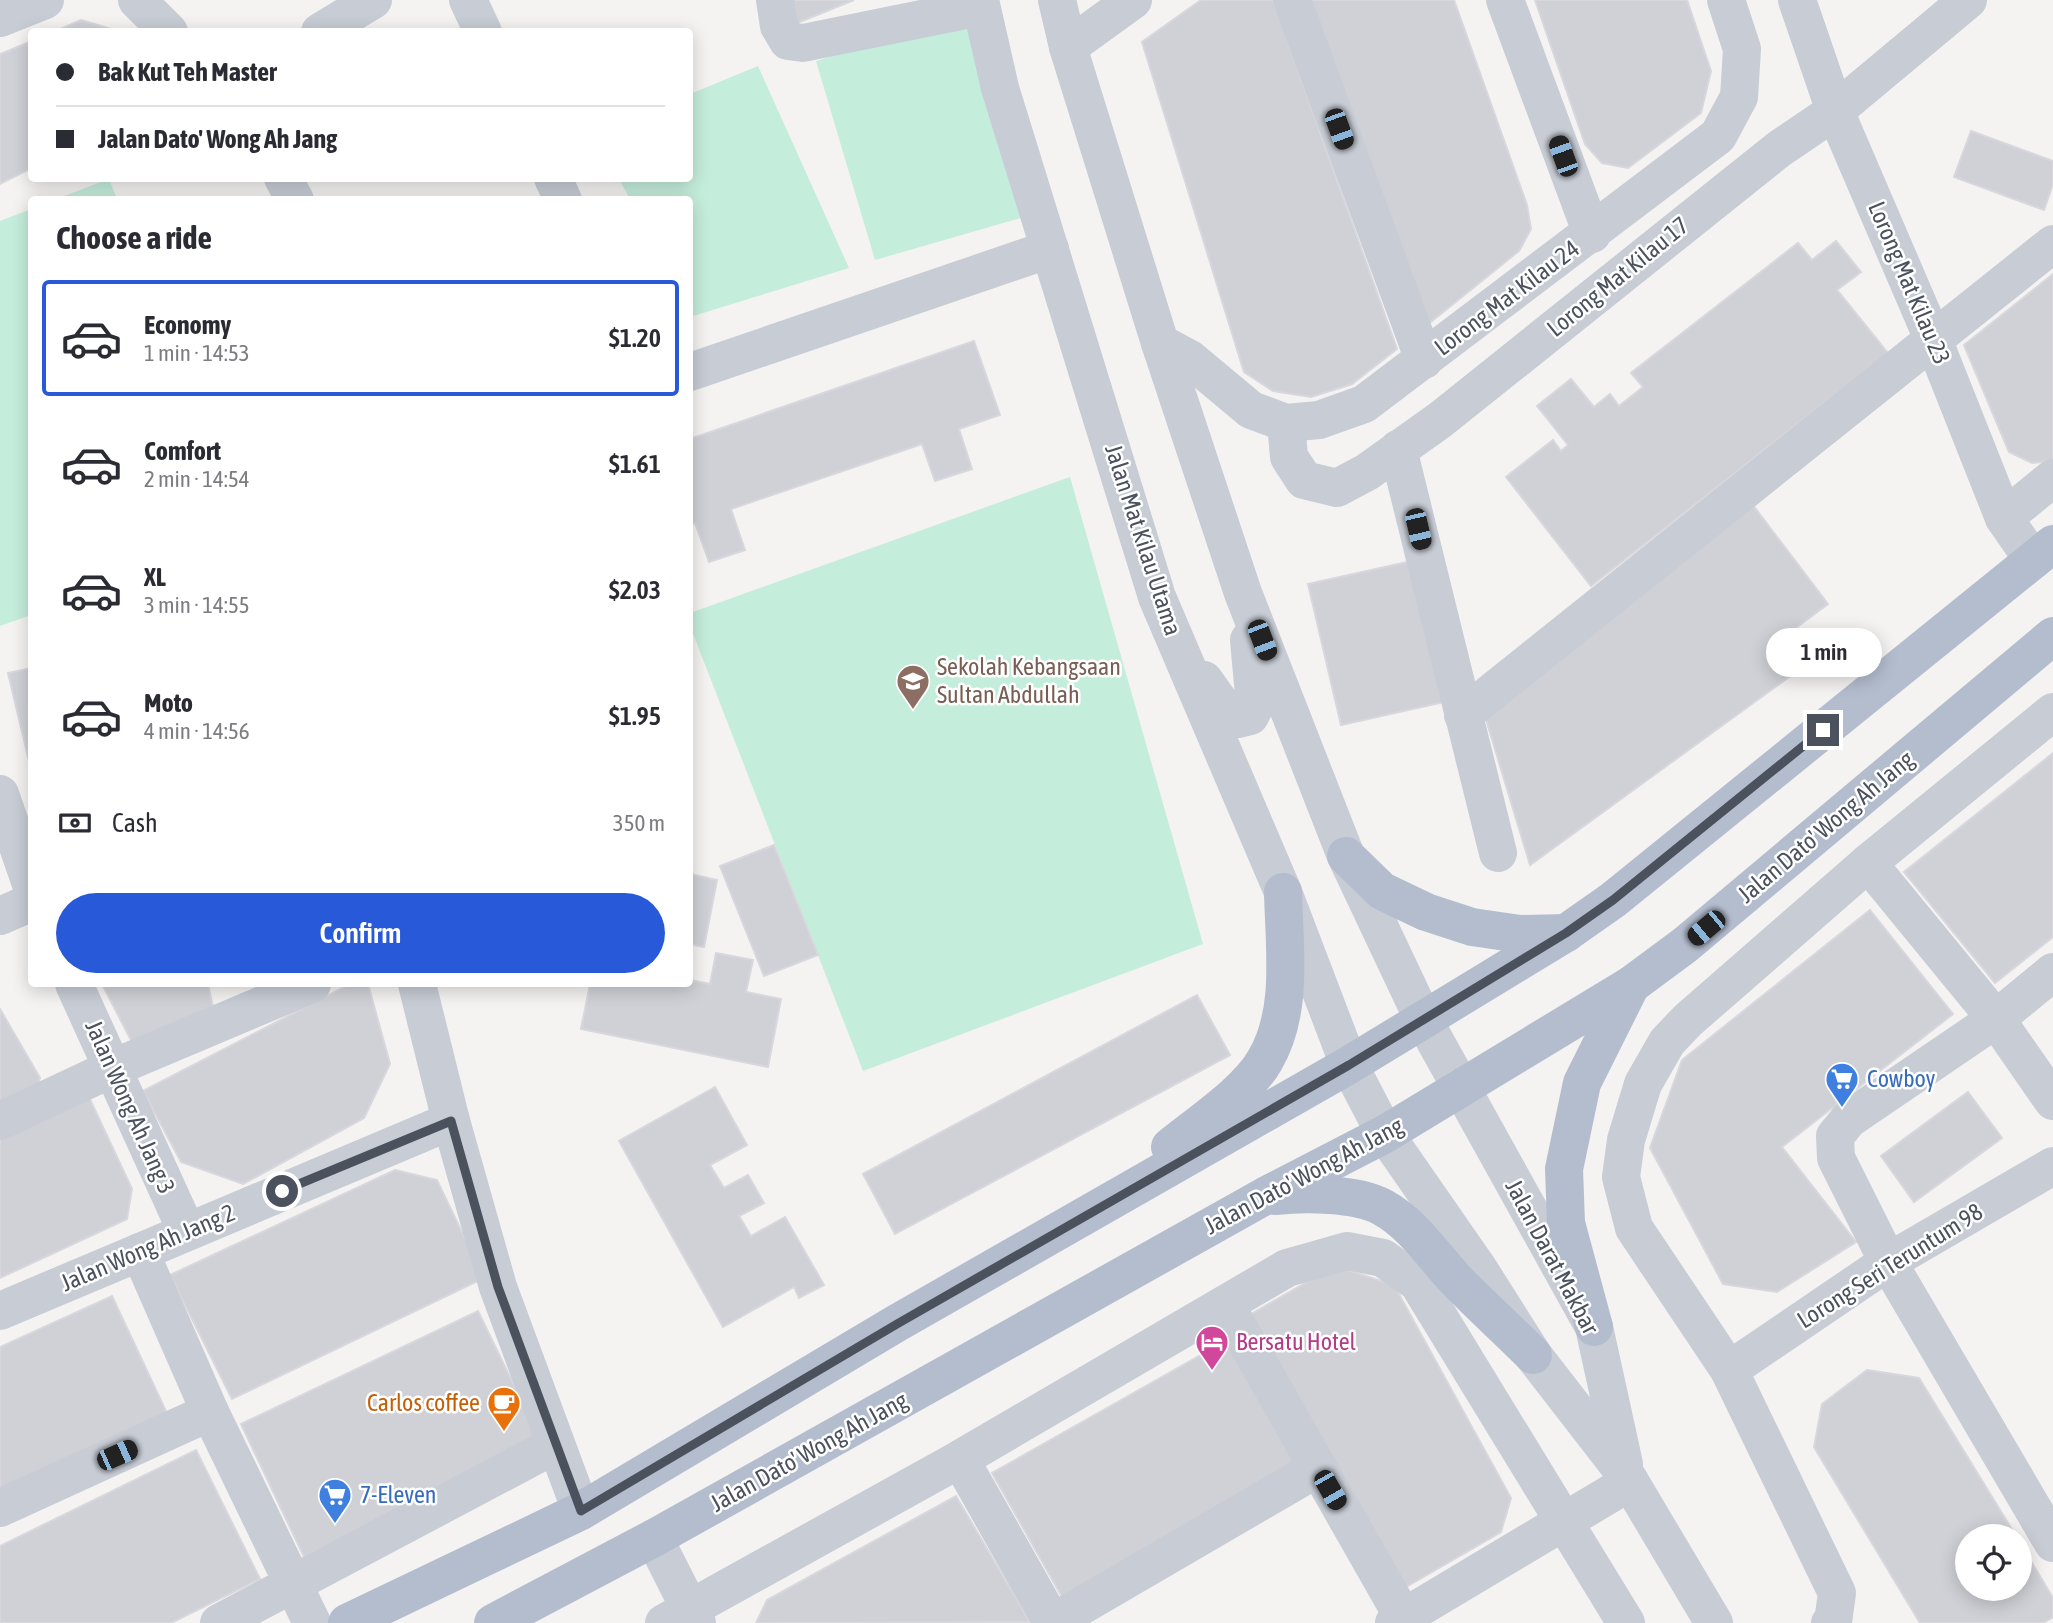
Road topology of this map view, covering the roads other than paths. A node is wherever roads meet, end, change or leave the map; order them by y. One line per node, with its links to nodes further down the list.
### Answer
1 (45, 0): 14 (street)
2 (137, 0): 15 (street)
3 (373, 0): 16 (street)
4 (468, 0): 17 (street)
5 (775, 0): 13 (street)
6 (1057, 0): 18 (street)
7 (1133, 0): 18 (street)
8 (1292, 0): 25 (street)
9 (1505, 0): 20 (street)
10 (1726, 0): 20 (street, Lorong Mat Kilau 24)
11 (1797, 0): 19 (street, Lorong Mat Kilau 23)
12 (1968, 0): 19 (street, Lorong Mat Kilau 17)
13 (980, 4): 22 (street, Jalan Mat Kilau Utama)
14 (0, 18)
15 (165, 28)
16 (327, 28)
17 (481, 28)
18 (1068, 47): 24 (street)
19 (1835, 111): 23 (street, Lorong Mat Kilau 23); 28 (street, Lorong Mat Kilau 17)
20 (1591, 234): 25 (street, Lorong Mat Kilau 24)
21 (2053, 244): 23 (street)
22 (1050, 249): 26 (street); 33 (street, Jalan Mat Kilau Utama)
23 (1933, 339): 30 (street, Lorong Mat Kilau 23); 36 (street)
24 (1160, 343): 27 (street, Lorong Mat Kilau 24); 32 (street)
25 (1424, 360): 27 (street, Lorong Mat Kilau 24)
26 (693, 371)
27 (1286, 424): 28 (street, Lorong Mat Kilau 17)
28 (1398, 449): 36 (street)
29 (2053, 478): 30 (street)
30 (2004, 518): 31 (street, Lorong Mat Kilau 23)
31 (2043, 552): 45 (main road)
32 (1243, 593): 33 (street); 39 (street)
33 (1166, 618): 42 (street, Jalan Mat Kilau Utama)
34 (2053, 636): 47 (main road, Jalan Dato' Wong Ah Jang)
35 (2053, 712): 40 (street)
36 (1463, 715): 38 (street)
37 (0, 794): 41 (street)
38 (1498, 853)
39 (1346, 856): 45 (main road); 53 (street)
40 (1868, 863): 52 (street); 71 (street)
41 (28, 875)
42 (1283, 892): 54 (street, Jalan Mat Kilau Utama); 63 (main road)
43 (28, 904): 44 (street)
44 (0, 916)
45 (1566, 933): 53 (main road)
46 (2053, 972): 52 (street)
47 (1631, 985): 56 (main road, Jalan Dato' Wong Ah Jang); 69 (main road)
48 (75, 987): 55 (street, Jalan Wong Ah Jang 3)
49 (297, 987): 51 (street)
50 (417, 987): 59 (street)
51 (246, 997): 55 (street)
52 (1996, 1019): 57 (street); 66 (street)
53 (1424, 1021): 54 (main road); 56 (street, Jalan Darat Makbar)
54 (1349, 1065): 60 (street, Jalan Mat Kilau Utama); 63 (main road)
55 (113, 1068): 58 (street); 64 (street, Jalan Wong Ah Jang 3)
56 (1461, 1090): 60 (main road, Jalan Dato' Wong Ah Jang); 69 (street, Jalan Darat Makbar)
57 (2053, 1101)
58 (0, 1121)
59 (451, 1121): 64 (street, Jalan Wong Ah Jang 2); 73 (street)
60 (1385, 1134): 62 (main road, Jalan Dato' Wong Ah Jang); 70 (street, Jalan Darat Makbar)
61 (2053, 1166): 66 (street, Lorong Seri Teruntum 98)
62 (1265, 1196): 70 (main road); 80 (main road, Jalan Dato' Wong Ah Jang)
63 (1091, 1214): 78 (main road)
64 (186, 1230): 65 (street, Jalan Wong Ah Jang 2)
65 (140, 1252): 68 (street, Jalan Wong Ah Jang 2); 72 (street)
66 (1888, 1262): 71 (street, Lorong Seri Teruntum 98); 81 (street)
67 (1226, 1306): 74 (street); 75 (street); 79 (street)
68 (0, 1311)
69 (1594, 1327): 76 (street, Jalan Darat Makbar)
70 (1533, 1355): 76 (street, Jalan Darat Makbar)
71 (1729, 1370): 92 (street)
72 (210, 1412): 77 (street); 82 (street)
73 (555, 1446): 78 (street); 82 (street)
74 (960, 1459): 83 (street); 89 (street)
75 (1318, 1468): 84 (street); 89 (street)
76 (1628, 1479): 79 (street); 91 (street, Jalan Darat Makbar)
77 (0, 1508)
78 (581, 1511): 87 (main road)
79 (1563, 1522): 84 (street); 90 (street)
80 (654, 1538): 83 (street); 88 (main road, Jalan Dato' Wong Ah Jang)
81 (2053, 1543)
82 (291, 1584): 85 (street); 86 (street)
83 (684, 1618)
84 (1399, 1620)
85 (219, 1623)
86 (312, 1623)
87 (347, 1623)
88 (493, 1623)
89 (1052, 1623)
90 (1626, 1623)
91 (1714, 1623)
92 (1830, 1623)

